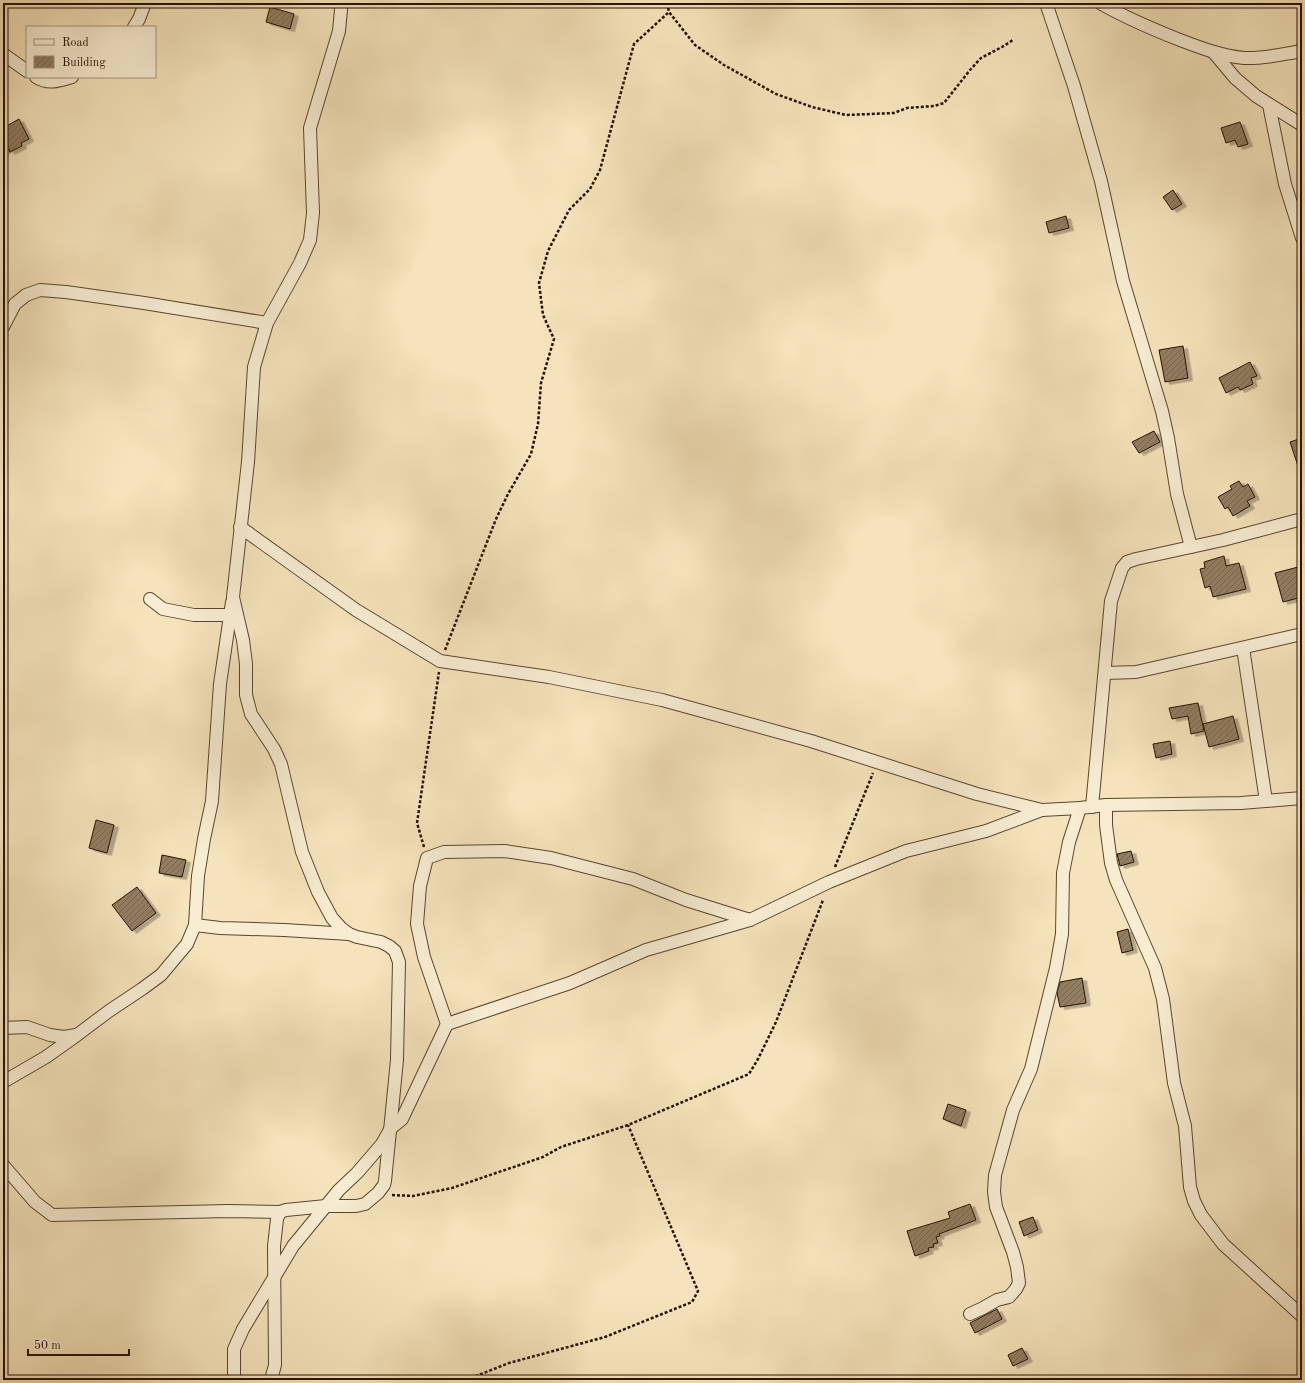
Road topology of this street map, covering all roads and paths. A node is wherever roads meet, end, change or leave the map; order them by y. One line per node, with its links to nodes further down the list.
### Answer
1 (145, 3): 7 (street)
2 (340, 3): 18 (street)
3 (667, 3): 6 (path)
4 (1046, 3): 22 (street)
5 (1100, 3): 10 (street)
6 (669, 12): 8 (path); 28 (path)
7 (135, 26)
8 (1012, 40)
9 (1302, 51): 10 (street)
10 (1214, 53): 15 (street)
11 (3, 54): 12 (street)
12 (26, 70)
13 (38, 78): 14 (street)
14 (69, 78)
15 (1269, 105): 16 (street); 17 (street)
16 (1302, 125)
17 (1302, 238)
18 (267, 323): 19 (street); 21 (street)
19 (3, 327)
20 (1302, 519): 22 (street)
21 (240, 528): 23 (street); 28 (street)
22 (1191, 547): 29 (street)
23 (233, 597): 25 (street); 40 (street)
24 (150, 599): 25 (street)
25 (229, 615): 39 (street)
26 (1302, 634): 27 (street)
27 (1243, 648): 29 (street); 32 (street)
28 (440, 661): 30 (street); 36 (path)
29 (1105, 673): 34 (street)
30 (878, 762): 35 (street); 37 (path)
31 (1302, 798): 32 (street)
32 (1266, 801): 33 (street)
33 (1106, 805): 34 (street); 53 (street)
34 (1086, 808): 35 (street); 52 (street)
35 (1042, 810): 37 (street)
36 (427, 858): 38 (street); 41 (street)
37 (829, 882): 38 (street); 45 (path)
38 (750, 920): 41 (street)
39 (195, 925): 40 (street); 43 (street)
40 (349, 934): 46 (street)
41 (447, 1024): 46 (street)
42 (3, 1028): 43 (street)
43 (77, 1035): 44 (street)
44 (3, 1082)
45 (628, 1126): 48 (path); 56 (path)
46 (390, 1128): 48 (street); 49 (street)
47 (3, 1165): 50 (street)
48 (378, 1193): 49 (street)
49 (326, 1206): 50 (street); 51 (street)
50 (280, 1212): 51 (street)
51 (275, 1276): 54 (street); 55 (street)
52 (970, 1314)
53 (1302, 1316)
54 (234, 1380)
55 (271, 1380)
56 (466, 1380)

